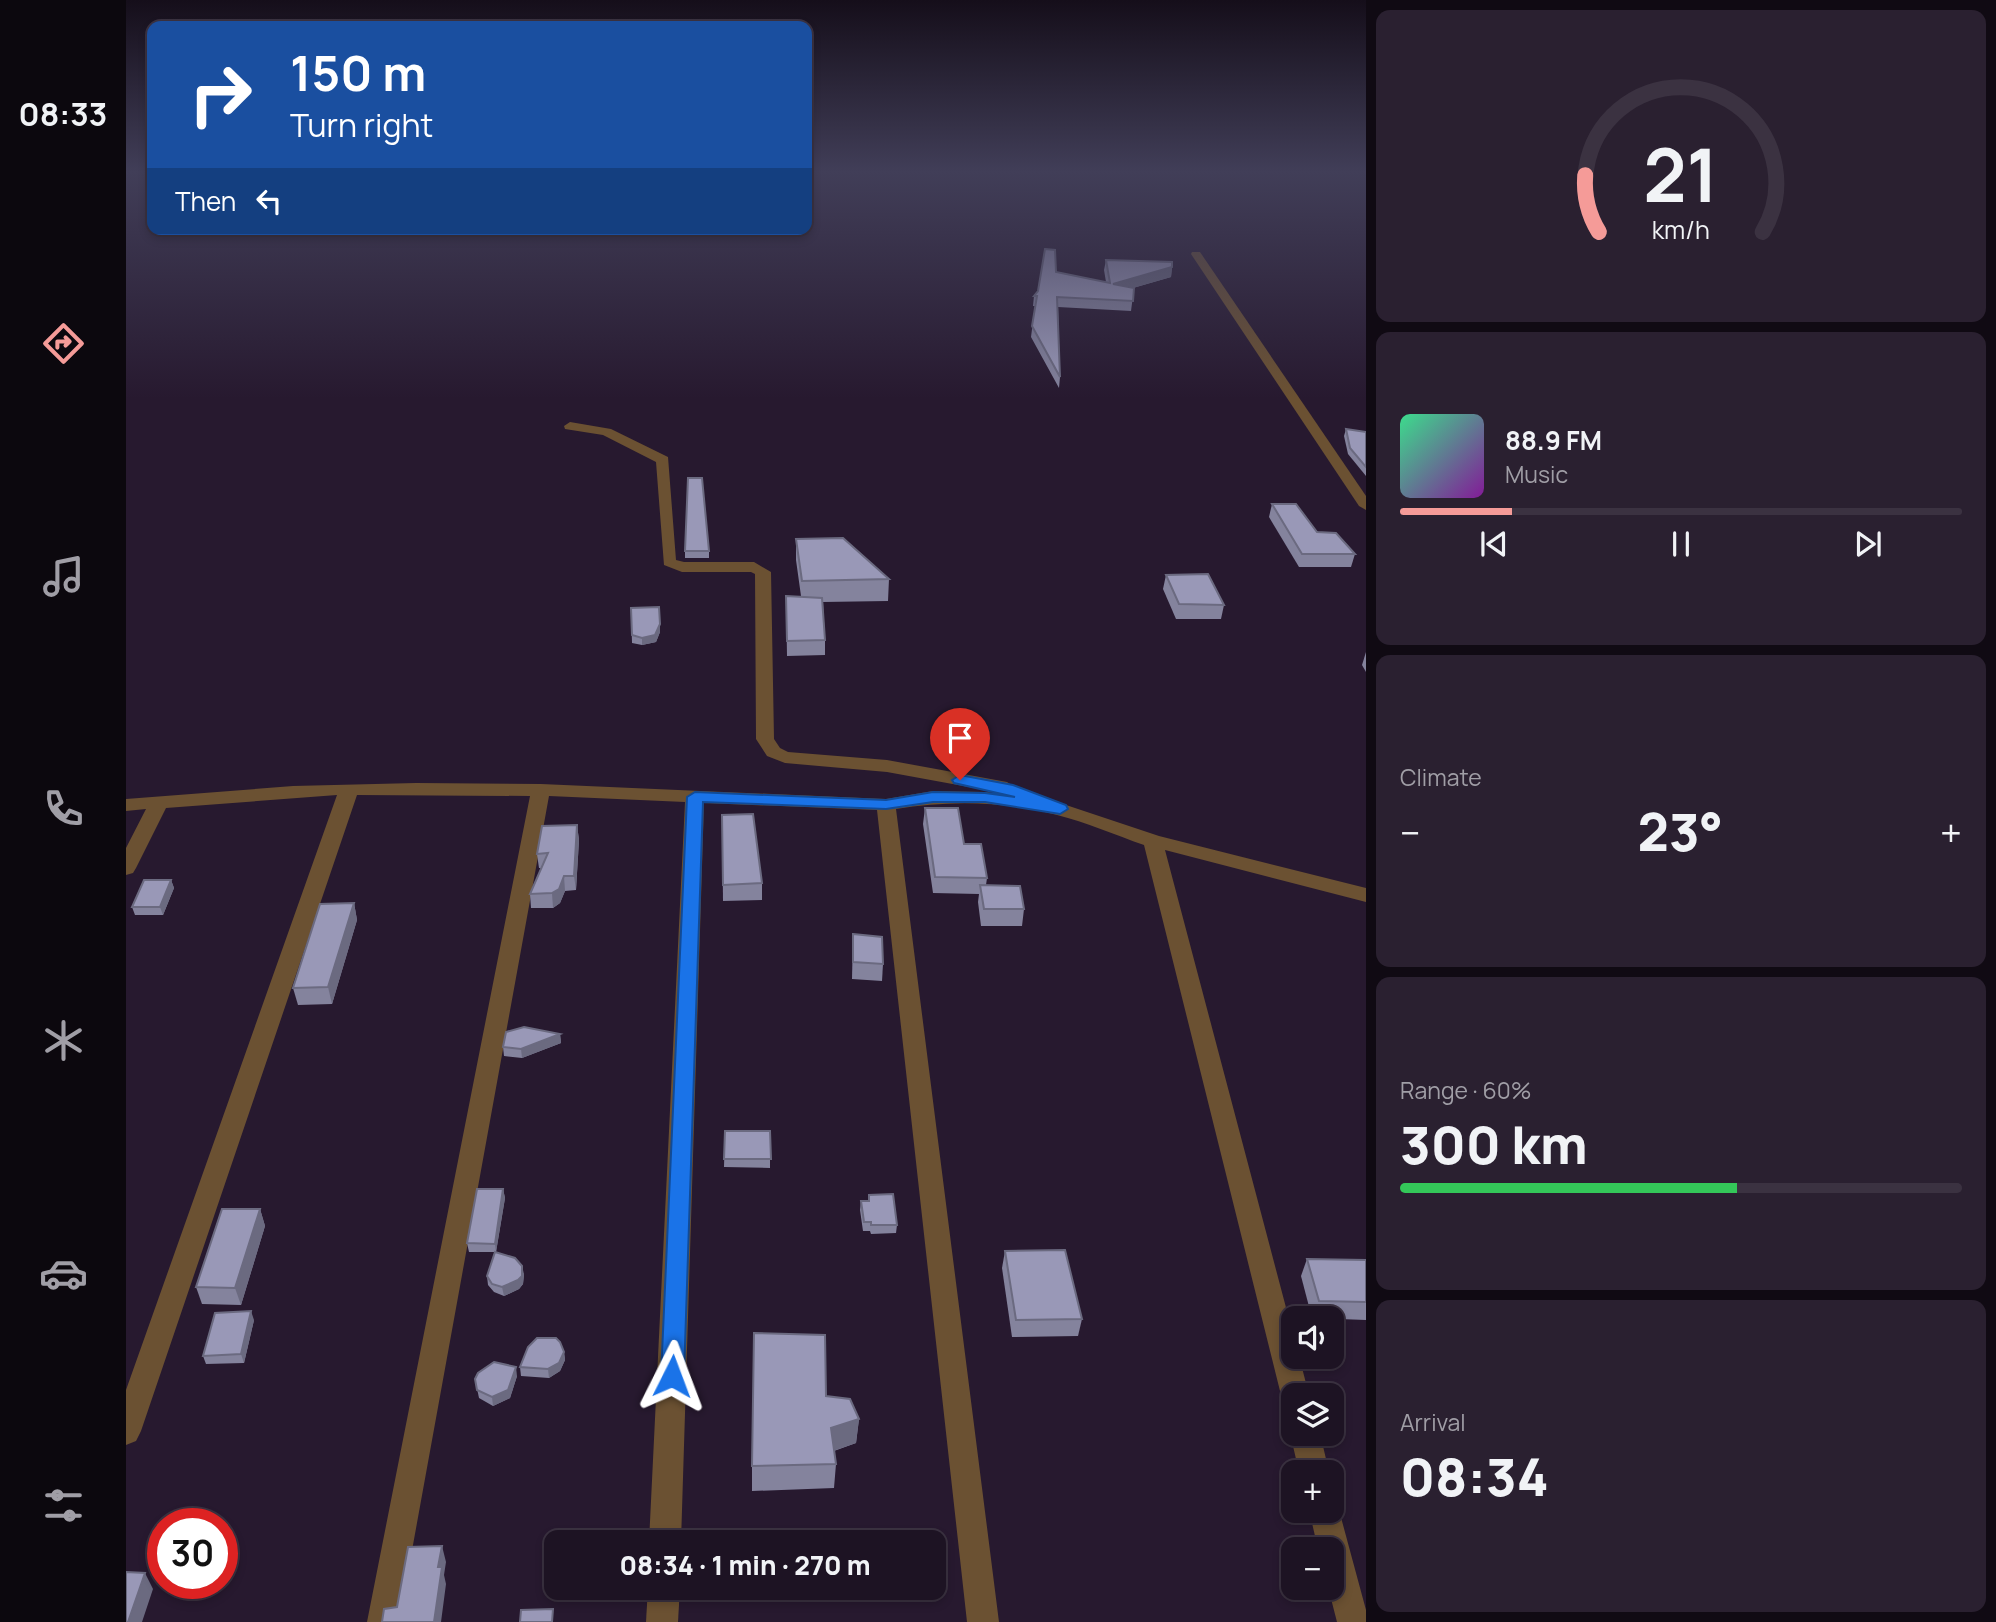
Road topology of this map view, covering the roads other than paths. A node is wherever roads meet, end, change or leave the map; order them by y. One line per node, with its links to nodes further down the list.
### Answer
1 (1196, 254): 3 (street)
2 (570, 426): 10 (street)
3 (1366, 506)
4 (349, 789): 5 (street); 7 (street); 16 (street)
5 (541, 790): 6 (street); 20 (street)
6 (695, 797): 9 (street); 18 (street)
7 (159, 803): 8 (street); 12 (street)
8 (126, 805)
9 (886, 805): 10 (street); 22 (street)
10 (1060, 809): 11 (street)
11 (1153, 841): 13 (street); 15 (street)
12 (126, 868)
13 (1362, 895): 14 (street)
14 (1366, 915)
15 (1292, 1383)
16 (126, 1431)
17 (1327, 1523): 23 (street)
18 (666, 1530)
19 (663, 1600): 21 (street)
20 (383, 1622)
21 (662, 1622)
22 (983, 1622)
23 (1353, 1622)

